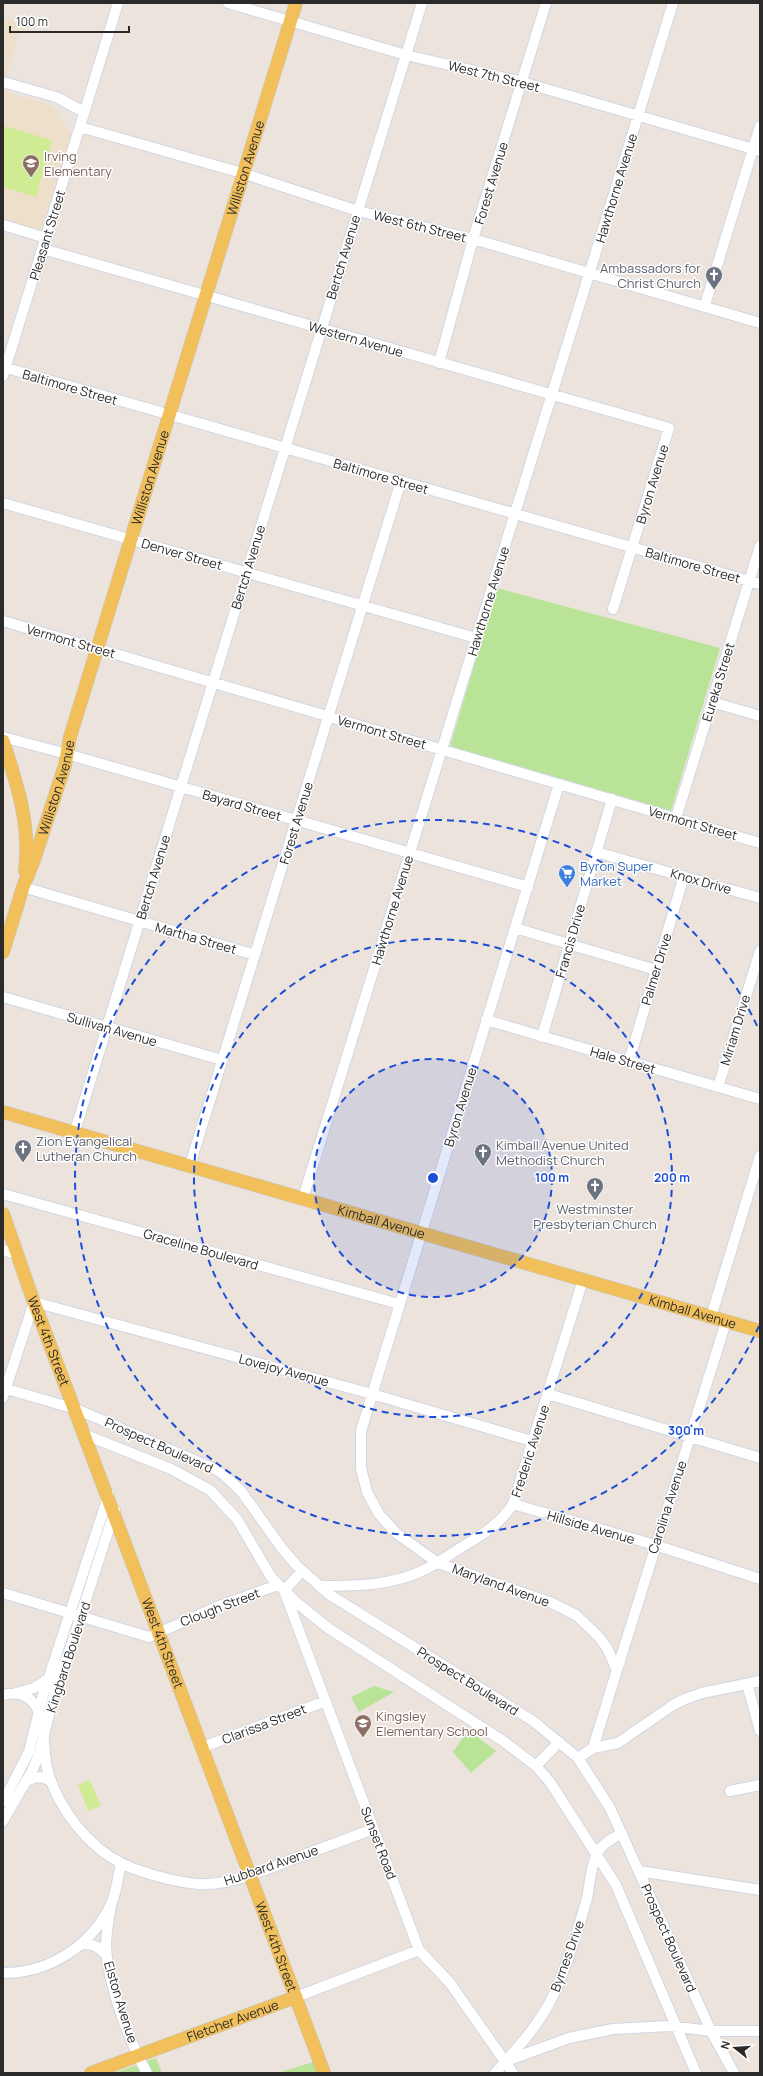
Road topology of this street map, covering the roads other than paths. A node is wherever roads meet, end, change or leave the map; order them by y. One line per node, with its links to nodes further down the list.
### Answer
1 (118, 3): 11 (street, Pleasant Street)
2 (228, 3): 7 (street, West 7th Street)
3 (296, 3): 7 (main road, Williston Avenue)
4 (422, 3): 8 (street, Bertch Avenue)
5 (546, 3): 10 (street, Forest Avenue)
6 (673, 3): 12 (street, Hawthorne Avenue)
7 (290, 21): 8 (street, West 7th Street); 16 (main road, Williston Avenue)
8 (406, 55): 10 (street, West 7th Street); 17 (street, Bertch Avenue)
9 (3, 82): 11 (street)
10 (522, 82): 12 (street, West 7th Street); 20 (street, Forest Avenue)
11 (84, 112): 14 (street, Pleasant Street)
12 (638, 116): 15 (street, West 7th Street); 22 (street, Hawthorne Avenue)
13 (760, 126): 15 (street)
14 (80, 127): 16 (street, West 6th Street); 19 (street, Pleasant Street)
15 (756, 150): 24 (street)
16 (242, 173): 17 (street, West 6th Street); 23 (main road, Williston Avenue)
17 (358, 211): 20 (street, West 6th Street); 26 (street, Bertch Avenue)
18 (3, 225): 19 (street)
19 (46, 238): 21 (street, Pleasant Street)
20 (473, 239): 22 (street, West 6th Street); 27 (street, Forest Avenue)
21 (43, 249): 23 (street, Western Avenue); 28 (street, Pleasant Street)
22 (589, 273): 24 (street, West 6th Street); 29 (street, Hawthorne Avenue)
23 (205, 296): 26 (street, Western Avenue); 30 (main road, Williston Avenue)
24 (704, 306): 25 (street, West 6th Street)
25 (760, 323)
26 (321, 329): 27 (street, Western Avenue); 32 (street, Bertch Avenue)
27 (439, 363): 29 (street, Western Avenue)
28 (4, 370): 30 (street, Baltimore Street)
29 (551, 396): 31 (street, Western Avenue); 35 (street, Hawthorne Avenue)
30 (168, 416): 32 (street, Baltimore Street); 36 (main road, Williston Avenue)
31 (669, 428): 38 (street, Byron Avenue)
32 (284, 449): 33 (street, Baltimore Street); 39 (street, Bertch Avenue)
33 (401, 482): 35 (street, Baltimore Street); 42 (street, Forest Avenue)
34 (3, 503): 36 (street, Denver Street)
35 (515, 514): 38 (street, Baltimore Street); 45 (street, Hawthorne Avenue)
36 (131, 540): 39 (street, Denver Street); 46 (main road, Williston Avenue)
37 (760, 546): 40 (street, Eureka Street)
38 (632, 548): 40 (street, Baltimore Street); 43 (street, Byron Avenue)
39 (246, 573): 42 (street, Denver Street); 47 (street, Bertch Avenue)
40 (749, 581): 41 (street, Baltimore Street); 48 (street, Eureka Street)
41 (760, 584)
42 (363, 606): 45 (street, Denver Street); 49 (street, Forest Avenue)
43 (613, 609)
44 (3, 622): 46 (street, Vermont Street)
45 (476, 638): 53 (street, Hawthorne Avenue)
46 (98, 649): 47 (street, Vermont Street); 54 (main road, Williston Avenue)
47 (213, 682): 49 (street, Vermont Street); 56 (street, Bertch Avenue)
48 (712, 702): 50 (street); 58 (street, Eureka Street)
49 (329, 716): 53 (street, Vermont Street); 59 (street, Forest Avenue)
50 (760, 716)
51 (3, 737): 54 (street, Bayard Street)
52 (3, 741): 64 (main road)
53 (442, 750): 55 (street, Vermont Street); 62 (street, Hawthorne Avenue)
54 (67, 754): 56 (street, Bayard Street); 64 (main road, Williston Avenue)
55 (560, 784): 57 (street, Vermont Street); 65 (street, Byron Avenue)
56 (180, 787): 59 (street, Bayard Street); 67 (street, Bertch Avenue)
57 (612, 799): 58 (street, Vermont Street); 61 (street, Francis Drive)
58 (676, 818): 60 (street, Vermont Street)
59 (296, 820): 62 (street, Bayard Street); 72 (street, Forest Avenue)
60 (760, 843)
61 (596, 852): 63 (street, Knox Drive); 69 (street, Francis Drive)
62 (410, 853): 65 (street, Bayard Street); 89 (street, Hawthorne Avenue)
63 (684, 876): 66 (street, Knox Drive); 73 (street, Palmer Drive)
64 (23, 887): 67 (street, Martha Street); 71 (main road, Williston Avenue)
65 (528, 887): 68 (street, Byron Avenue)
66 (760, 898)
67 (139, 921): 72 (street, Martha Street); 76 (street, Bertch Avenue)
68 (515, 928): 69 (street); 75 (street, Byron Avenue)
69 (569, 944): 73 (street); 77 (street, Francis Drive)
70 (760, 951): 80 (street, Miriam Drive)
71 (3, 952)
72 (255, 955): 78 (street, Forest Avenue)
73 (656, 970): 79 (street, Palmer Drive)
74 (3, 997): 76 (street, Sullivan Avenue)
75 (486, 1020): 77 (street, Hale Street); 91 (street, Byron Avenue)
76 (107, 1027): 78 (street, Sullivan Avenue); 85 (street, Bertch Avenue)
77 (542, 1037): 79 (street, Hale Street)
78 (222, 1060): 87 (street, Forest Avenue)
79 (629, 1061): 80 (street, Hale Street)
80 (718, 1087): 81 (street, Hale Street)
81 (760, 1099)
82 (3, 1112): 84 (main road, Kimball Avenue)
83 (3, 1117): 84 (main road)
84 (25, 1118): 85 (main road, Kimball Avenue)
85 (75, 1131): 87 (main road, Kimball Avenue)
86 (760, 1156): 97 (street)
87 (190, 1165): 89 (main road, Kimball Avenue)
88 (3, 1194): 96 (street, Graceline Boulevard)
89 (303, 1198): 91 (main road, Kimball Avenue)
90 (3, 1214): 93 (main road, West 4th Street)
91 (421, 1233): 94 (main road, Kimball Avenue); 96 (street, Byron Avenue)
92 (3, 1250): 93 (street)
93 (18, 1255): 95 (main road, West 4th Street)
94 (584, 1280): 97 (main road, Kimball Avenue); 102 (street, Frederic Avenue)
95 (34, 1302): 100 (street); 101 (street, Lovejoy Avenue); 103 (main road, West 4th Street)
96 (399, 1304): 101 (street, Byron Avenue)
97 (711, 1317): 98 (main road, Kimball Avenue)
98 (726, 1322): 99 (main road, Kimball Avenue); 106 (street, Carolina Avenue)
99 (760, 1331)
100 (4, 1391): 103 (street, Prospect Boulevard)
101 (372, 1394): 104 (street, Byron Avenue); 107 (street, Lovejoy Avenue)
102 (548, 1394): 106 (street); 107 (street, Frederic Avenue)
103 (76, 1409): 105 (main road, West 4th Street); 114 (street, Prospect Boulevard)
104 (361, 1431): 113 (street, Maryland Avenue)
105 (86, 1435): 109 (main road, West 4th Street); 117 (street, Prospect Boulevard)
106 (689, 1437): 108 (street); 112 (street, Carolina Avenue)
107 (532, 1441): 110 (street, Frederic Avenue)
108 (760, 1458)
109 (109, 1494): 111 (main road, West 4th Street); 119 (street, Kingbard Boulevard)
110 (513, 1504): 112 (street, Hillside Avenue); 113 (street, Frederic Avenue)
111 (114, 1510): 119 (street, Kingbard Boulevard); 120 (main road, West 4th Street)
112 (655, 1546): 115 (street, Hillside Avenue); 121 (street, Carolina Avenue)
113 (438, 1563): 116 (street, Frederic Avenue); 121 (street, Maryland Avenue)
114 (302, 1571): 116 (street, Prospect Boulevard); 117 (street)
115 (760, 1579)
116 (319, 1586): 131 (street, Prospect Boulevard)
117 (282, 1589): 120 (street, Clough Street); 127 (street, Sunset Road); 135 (street, Prospect Boulevard)
118 (3, 1593): 119 (street, Clough Street)
119 (76, 1615): 120 (street, Clough Street); 122 (street, Kingbard Boulevard); 130 (street, Kingbard Boulevard)
120 (158, 1633): 132 (main road, West 4th Street)
121 (617, 1670): 133 (street)
122 (48, 1679): 125 (street); 128 (street, Kingbard Boulevard)
123 (760, 1681): 124 (street)
124 (747, 1684): 129 (street); 133 (street)
125 (16, 1693): 126 (street); 128 (street)
126 (3, 1695)
127 (326, 1701): 132 (street, Clarissa Street); 142 (street, Sunset Road)
128 (39, 1714): 130 (street); 140 (street, Kingbard Boulevard)
129 (760, 1731)
130 (44, 1737): 136 (street, Kingbard Boulevard); 137 (street, Hubbard Avenue)
131 (559, 1742): 134 (street, Prospect Boulevard); 135 (street)
132 (203, 1747): 147 (main road, West 4th Street)
133 (593, 1748): 134 (street)
134 (578, 1758): 143 (street, Prospect Boulevard)
135 (536, 1766): 144 (street, Prospect Boulevard)
136 (26, 1781): 137 (street); 141 (street, Kingbard Boulevard)
137 (51, 1782): 145 (street, Hubbard Avenue)
138 (760, 1785): 139 (street)
139 (730, 1791)
140 (3, 1802)
141 (3, 1821)
142 (373, 1829): 147 (street, Hubbard Avenue); 151 (street, Sunset Road)
143 (622, 1833): 144 (street); 146 (street, Prospect Boulevard)
144 (596, 1854): 155 (street, Prospect Boulevard); 159 (street, Byrnes Drive)
145 (122, 1863): 147 (street, Hubbard Avenue); 149 (street)
146 (639, 1871): 148 (street); 156 (street, Prospect Boulevard)
147 (250, 1876): 154 (main road, West 4th Street)
148 (760, 1890)
149 (112, 1901): 150 (street); 152 (street, Elston Avenue)
150 (82, 1944): 152 (street); 153 (street)
151 (419, 1950): 154 (street, Fletcher Avenue); 159 (street, Sunset Road)
152 (107, 1956): 158 (street, Elston Avenue)
153 (3, 1973)
154 (296, 1998): 158 (main road, Fletcher Avenue); 162 (main road, West 4th Street)
155 (675, 2027): 156 (street); 159 (street); 165 (street, Prospect Boulevard)
156 (711, 2031): 157 (street); 166 (street, Prospect Boulevard)
157 (760, 2031)
158 (138, 2056): 160 (main road, Fletcher Avenue); 161 (street, Elston Avenue)
159 (505, 2062): 163 (street, Byrnes Drive); 164 (street, Sunset Road)
160 (91, 2073)
161 (147, 2073)
162 (324, 2073)
163 (495, 2073)
164 (513, 2073)
165 (696, 2073)
166 (734, 2073)

